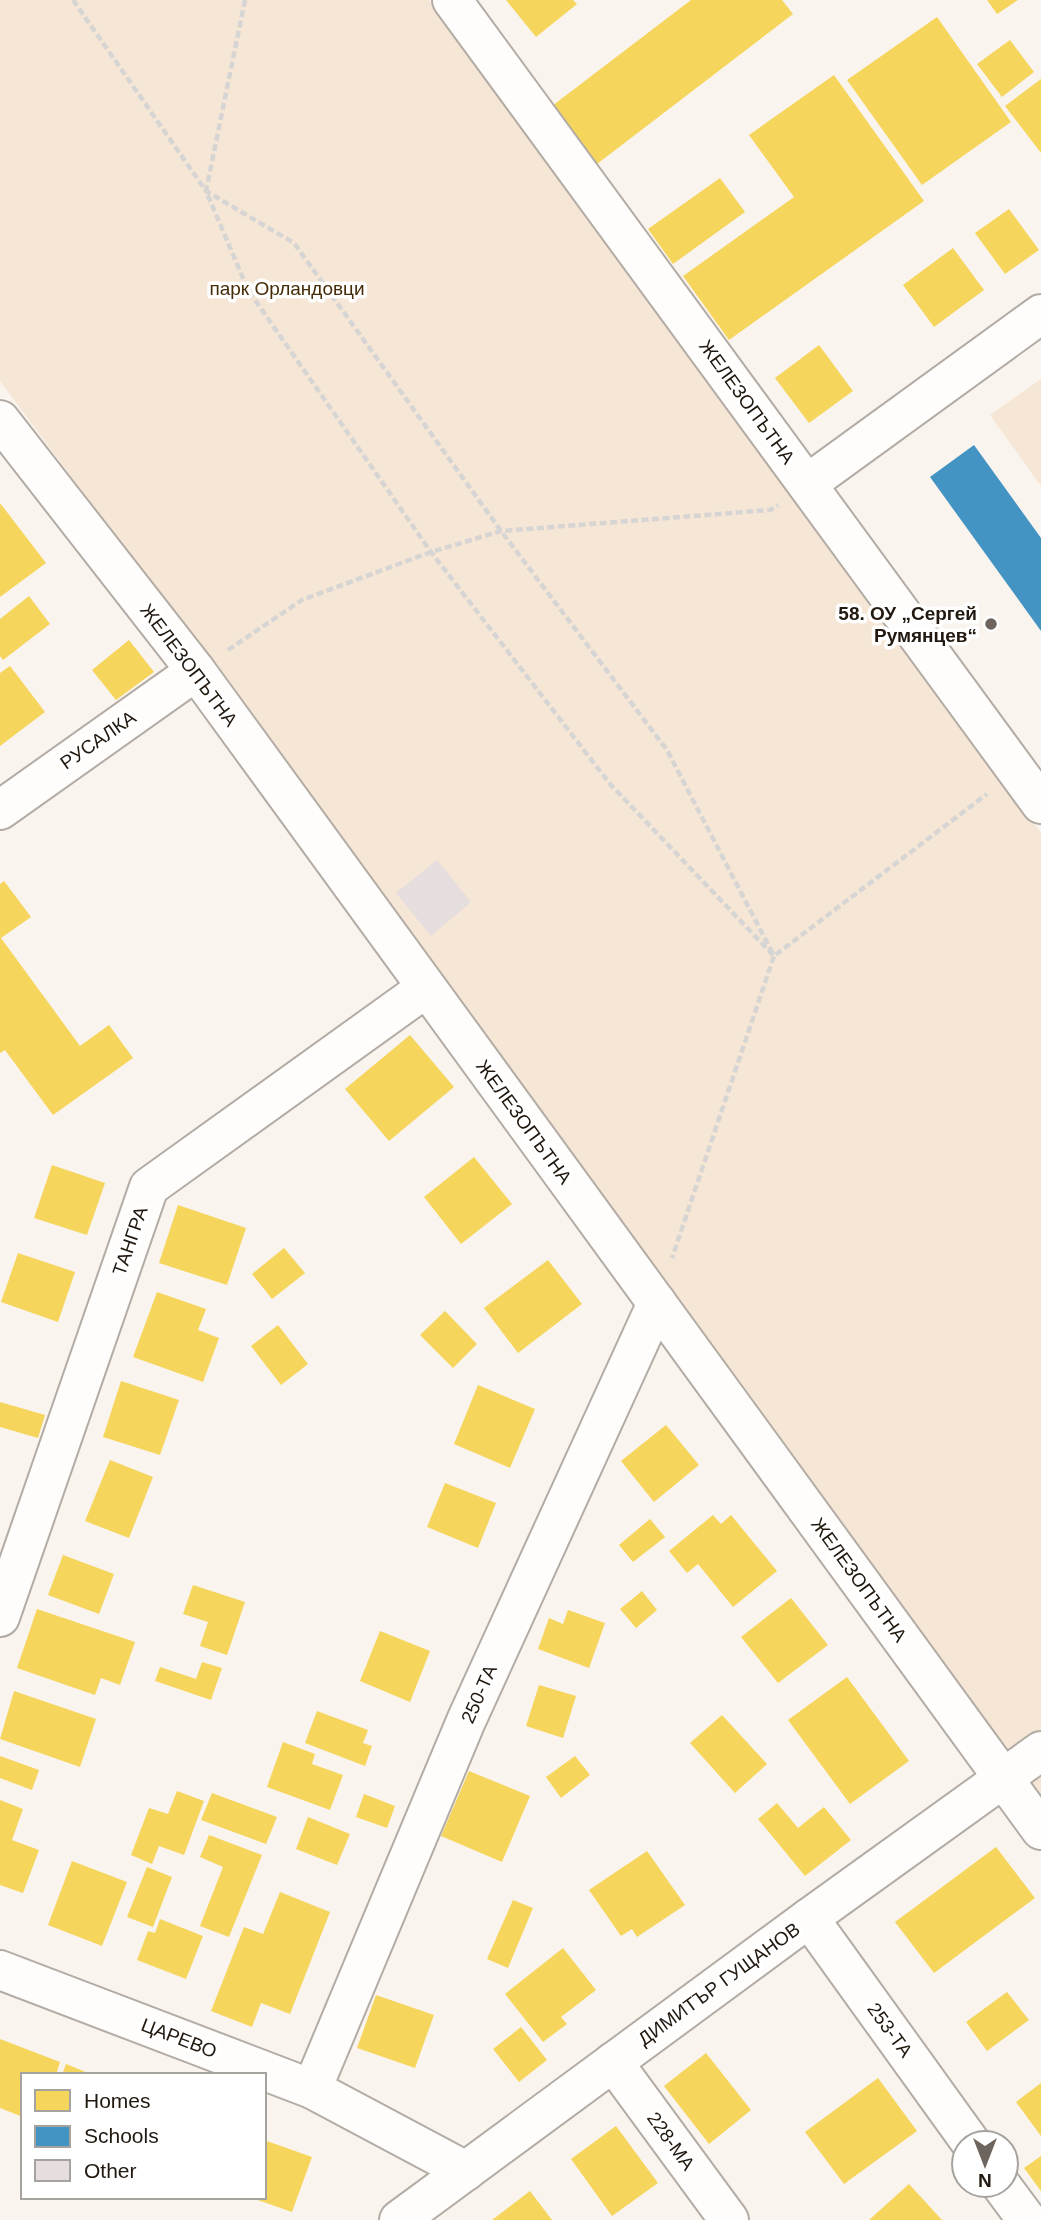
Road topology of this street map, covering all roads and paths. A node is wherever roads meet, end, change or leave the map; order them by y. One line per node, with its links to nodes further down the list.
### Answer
1 (74, 0): 4 (path)
2 (245, 0): 4 (path)
3 (452, 0): 7 (street, ЖЕЛЕЗОПЪТНА)
4 (206, 191): 8 (path); 9 (path)
5 (1041, 314): 7 (street)
6 (0, 420): 10 (street, ЖЕЛЕЗОПЪТНА)
7 (807, 484): 8 (path); 11 (street, ЖЕЛЕЗОПЪТНА)
8 (501, 531): 9 (path); 14 (path)
9 (431, 552): 10 (path); 14 (path)
10 (196, 671): 13 (street, РУСАЛКА); 15 (street, ЖЕЛЕЗОПЪТНА)
11 (1017, 771): 12 (street, ЖЕЛЕЗОПЪТНА); 14 (path)
12 (1041, 804)
13 (0, 810)
14 (774, 956): 16 (path)
15 (426, 988): 16 (street, ЖЕЛЕЗОПЪТНА); 17 (street, ТАНГРА)
16 (657, 1303): 19 (street, ЖЕЛЕЗОПЪТНА); 24 (street, 250-ТА)
17 (0, 1617)
18 (1041, 1751): 19 (street, ДИМИТЪР ГУЩАНОВ)
19 (1003, 1777): 20 (street, ЖЕЛЕЗОПЪТНА); 21 (street, ДИМИТЪР ГУЩАНОВ)
20 (1041, 1830)
21 (808, 1918): 23 (street, ДИМИТЪР ГУЩАНОВ); 25 (street, 253-ТА)
22 (0, 1969): 24 (street, ЦАРЕВО)
23 (613, 2062): 26 (street, ДИМИТЪР ГУЩАНОВ); 29 (street, 228-МА)
24 (312, 2090): 26 (street, ЦАРЕВО)
25 (961, 2129)
26 (466, 2171): 28 (street, ДИМИТЪР ГУЩАНОВ)
27 (1012, 2199): 30 (street)
28 (399, 2220)
29 (729, 2220)
30 (1027, 2220)

